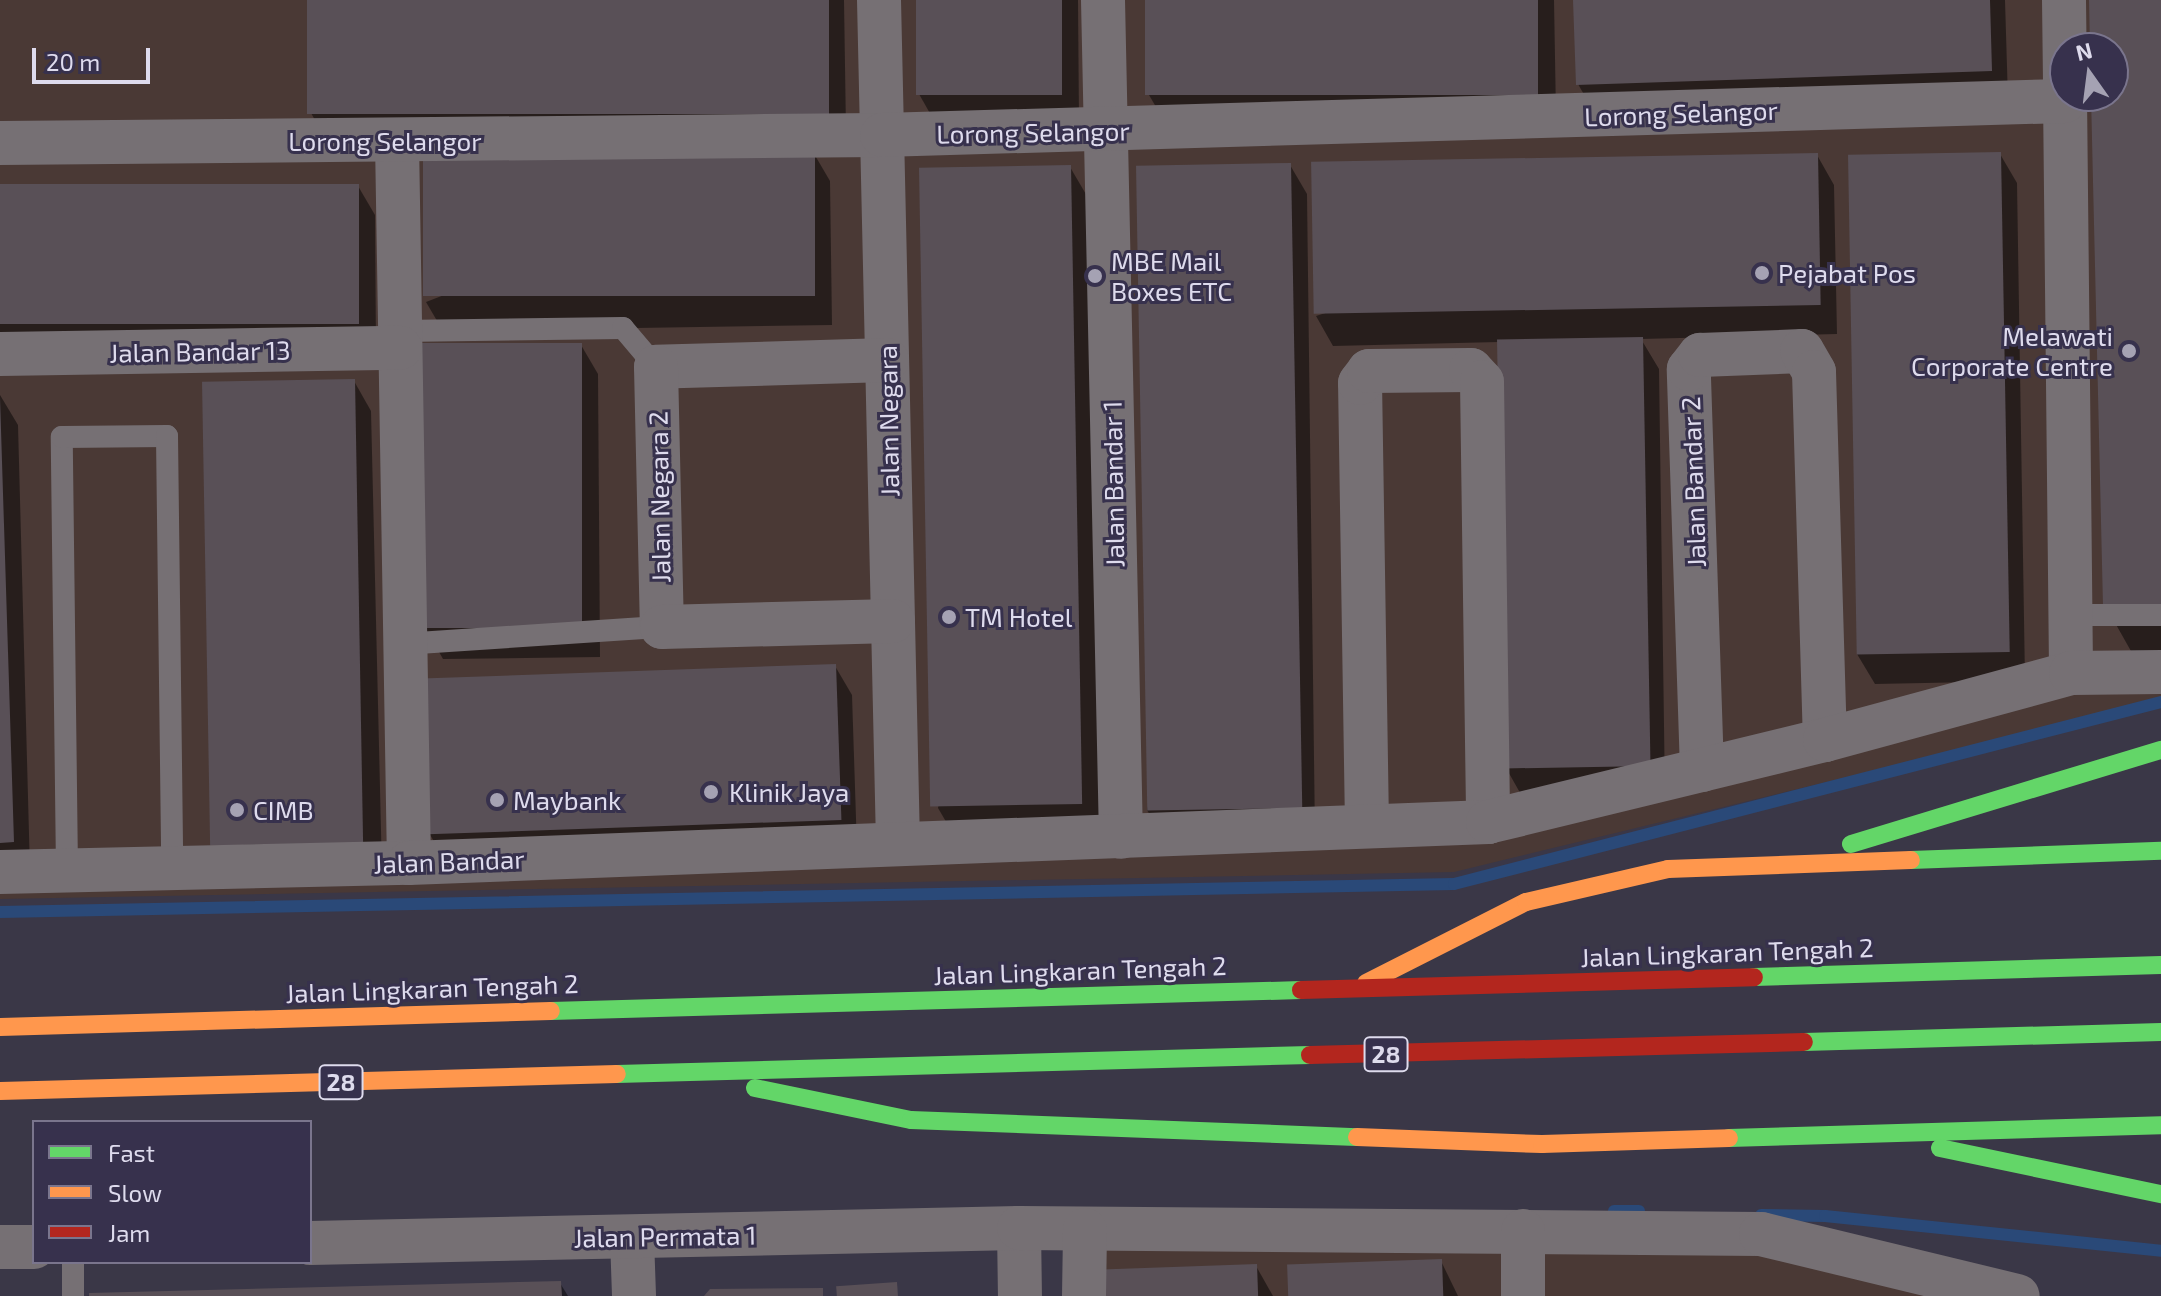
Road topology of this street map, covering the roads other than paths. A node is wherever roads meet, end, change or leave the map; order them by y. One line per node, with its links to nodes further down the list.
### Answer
1 (879, 0): 8 (street, Jalan Negara)
2 (1103, 0): 7 (street, Jalan Bandar 1)
3 (2064, 0): 4 (street)
4 (2064, 32)
5 (2049, 95): 7 (street, Lorong Selangor)
6 (2065, 112): 15 (street)
7 (1106, 130): 8 (street, Lorong Selangor); 27 (street, Jalan Bandar 1)
8 (882, 135): 9 (street, Lorong Selangor); 13 (street, Jalan Negara)
9 (397, 141): 10 (street, Lorong Selangor); 11 (street)
10 (0, 143)
11 (400, 340): 12 (street, Jalan Bandar 13); 14 (lane); 19 (street)
12 (0, 354)
13 (887, 360): 14 (street); 17 (street, Jalan Negara)
14 (656, 367): 18 (street, Jalan Negara 2)
15 (2071, 615): 16 (lane); 21 (street)
16 (2161, 615)
17 (893, 621): 18 (street); 28 (street, Jalan Negara)
18 (662, 627): 19 (lane)
19 (403, 644): 31 (street)
20 (2161, 672): 21 (street, Jalan Bandar)
21 (2071, 673): 22 (street, Jalan Bandar)
22 (1825, 740): 24 (street, Jalan Bandar); 24 (street, Jalan Bandar 2)
23 (2161, 750): 30 (highway)
24 (1702, 770): 25 (street, Jalan Bandar)
25 (1488, 822): 26 (street, Jalan Bandar); 26 (street)
26 (1367, 826): 27 (street, Jalan Bandar)
27 (1121, 837): 28 (street, Jalan Bandar)
28 (898, 841): 31 (street, Jalan Bandar)
29 (2161, 851): 30 (highway)
30 (1795, 861): 36 (highway)
31 (409, 863): 32 (street, Jalan Bandar)
32 (172, 867): 33 (street, Jalan Bandar); 33 (lane)
33 (67, 870): 34 (street, Jalan Bandar)
34 (0, 872)
35 (2161, 965): 36 (highway, Jalan Lingkaran Tengah 2)
36 (1357, 988): 37 (highway, Jalan Lingkaran Tengah 2)
37 (0, 1027)
38 (2161, 1032): 39 (highway, 28)
39 (681, 1073): 40 (highway, 28); 42 (highway)
40 (0, 1091)
41 (2161, 1125): 42 (highway)
42 (1871, 1134): 43 (highway)
43 (2161, 1194)
44 (1019, 1228): 45 (street, Jalan Permata 1); 47 (street, Jalan Permata 1); 54 (street)
45 (1085, 1230): 46 (street, Jalan Permata 1); 55 (street)
46 (1523, 1231): 56 (street); 57 (street, Jalan Permata 1)
47 (632, 1238): 48 (street, Jalan Permata 1); 53 (street)
48 (312, 1243)
49 (0, 1247): 50 (street)
50 (32, 1247)
51 (73, 1264): 52 (lane)
52 (73, 1296)
53 (634, 1296)
54 (1020, 1296)
55 (1084, 1296)
56 (1523, 1296)
57 (2018, 1296)

